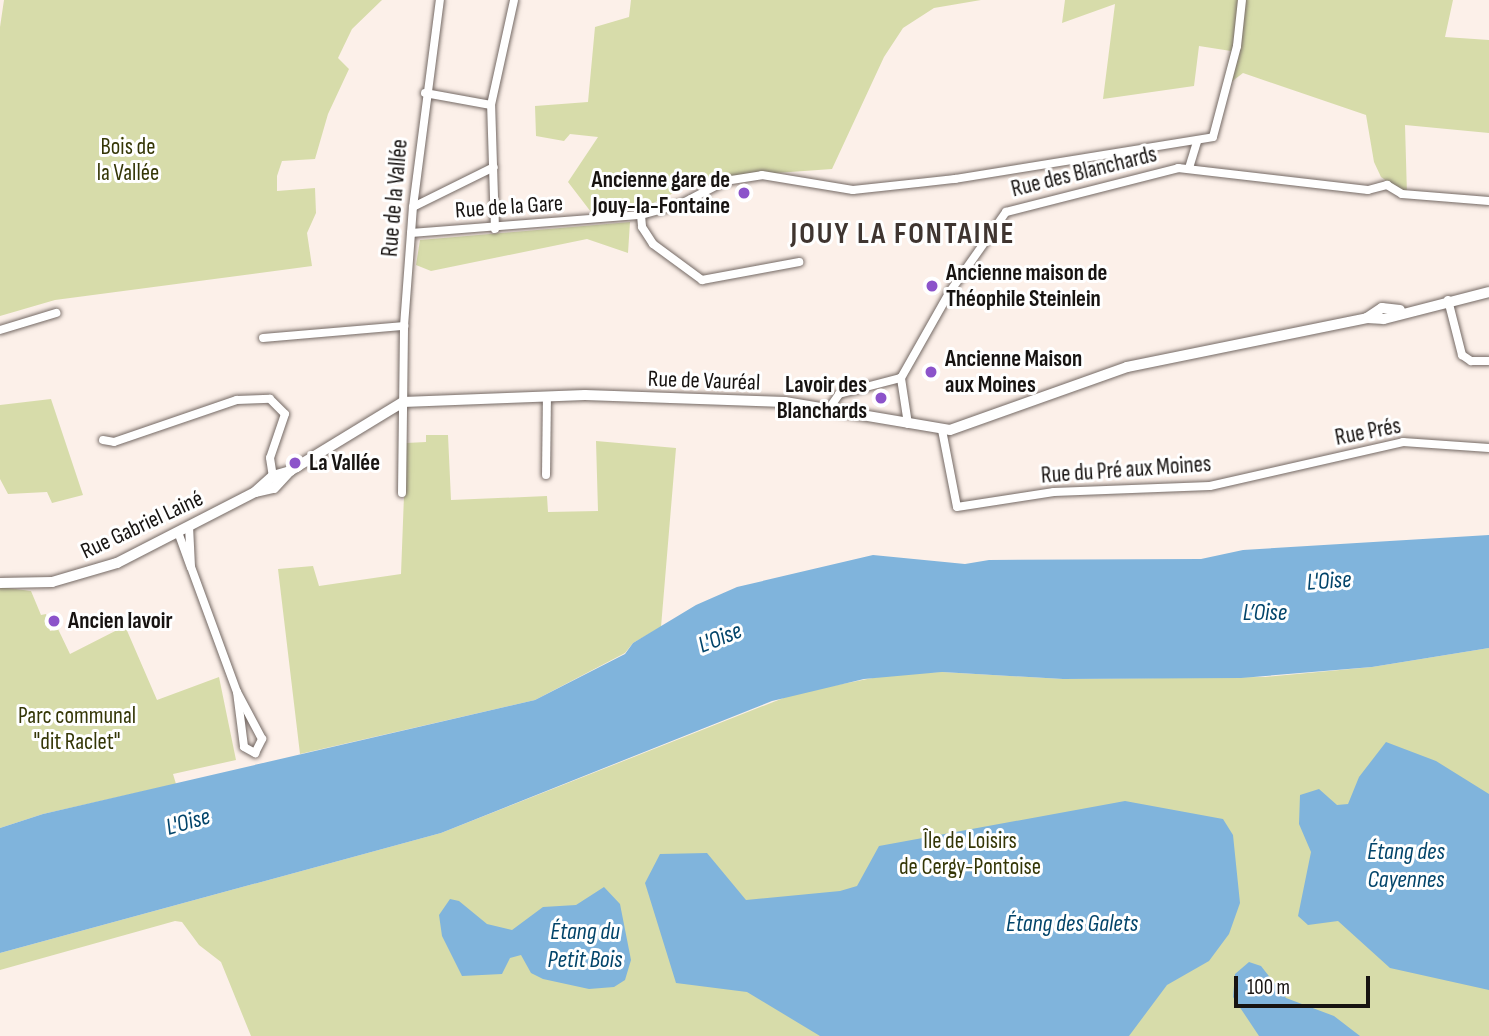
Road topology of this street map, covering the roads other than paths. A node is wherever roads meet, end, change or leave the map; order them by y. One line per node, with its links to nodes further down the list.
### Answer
1 (440, 0): 4 (street, Rue de la Vallée)
2 (514, 0): 5 (street)
3 (1242, 0): 6 (street, Rue de la Gare)
4 (425, 93): 5 (street); 10 (street, Rue de la Vallée)
5 (491, 104): 7 (street)
6 (1196, 141): 8 (street, Rue des Blanchards); 11 (street, Rue de la Gare)
7 (494, 167): 10 (street); 12 (street)
8 (1189, 168): 9 (street, Rue des Blanchards); 22 (street, Rue des Blanchards)
9 (1489, 201)
10 (412, 207): 13 (street, Rue de la Vallée)
11 (641, 215): 12 (street, Rue de la Gare); 14 (street)
12 (495, 229): 13 (street, Rue de la Gare)
13 (411, 233): 18 (street, Rue de la Vallée)
14 (799, 262)
15 (1489, 292): 16 (street, Rue de Vauréal)
16 (1448, 300): 21 (street); 27 (street, Rue de Vauréal)
17 (56, 313): 19 (street)
18 (404, 326): 20 (street); 24 (street, Rue de la Vallée)
19 (0, 330)
20 (263, 338)
21 (1489, 361)
22 (901, 378): 25 (street); 26 (street)
23 (547, 396): 24 (street, Rue de Vauréal); 25 (street, Rue de Vauréal); 32 (street)
24 (403, 402): 31 (street, Rue Gabriel Lainé); 35 (street, Rue de la Vallée)
25 (828, 410): 26 (street, Rue de Vauréal)
26 (908, 424): 27 (street, Rue de Vauréal)
27 (942, 430): 30 (street, Rue du Pré aux Moines)
28 (103, 440): 33 (street)
29 (1489, 448): 30 (street, Rue Prés)
30 (1298, 466)
31 (290, 471): 33 (street, Rue Gabriel Lainé); 34 (street, Rue Gabriel Lainé)
32 (546, 475)
33 (273, 476): 34 (street, Rue Gabriel Lainé)
34 (255, 492): 36 (street, Rue Gabriel Lainé)
35 (402, 493)
36 (189, 526): 37 (street, Rue Gabriel Lainé); 38 (street)
37 (178, 531): 38 (street); 39 (street, Rue Gabriel Lainé)
38 (191, 567): 40 (street)
39 (0, 583)
40 (237, 692): 40 (street)

